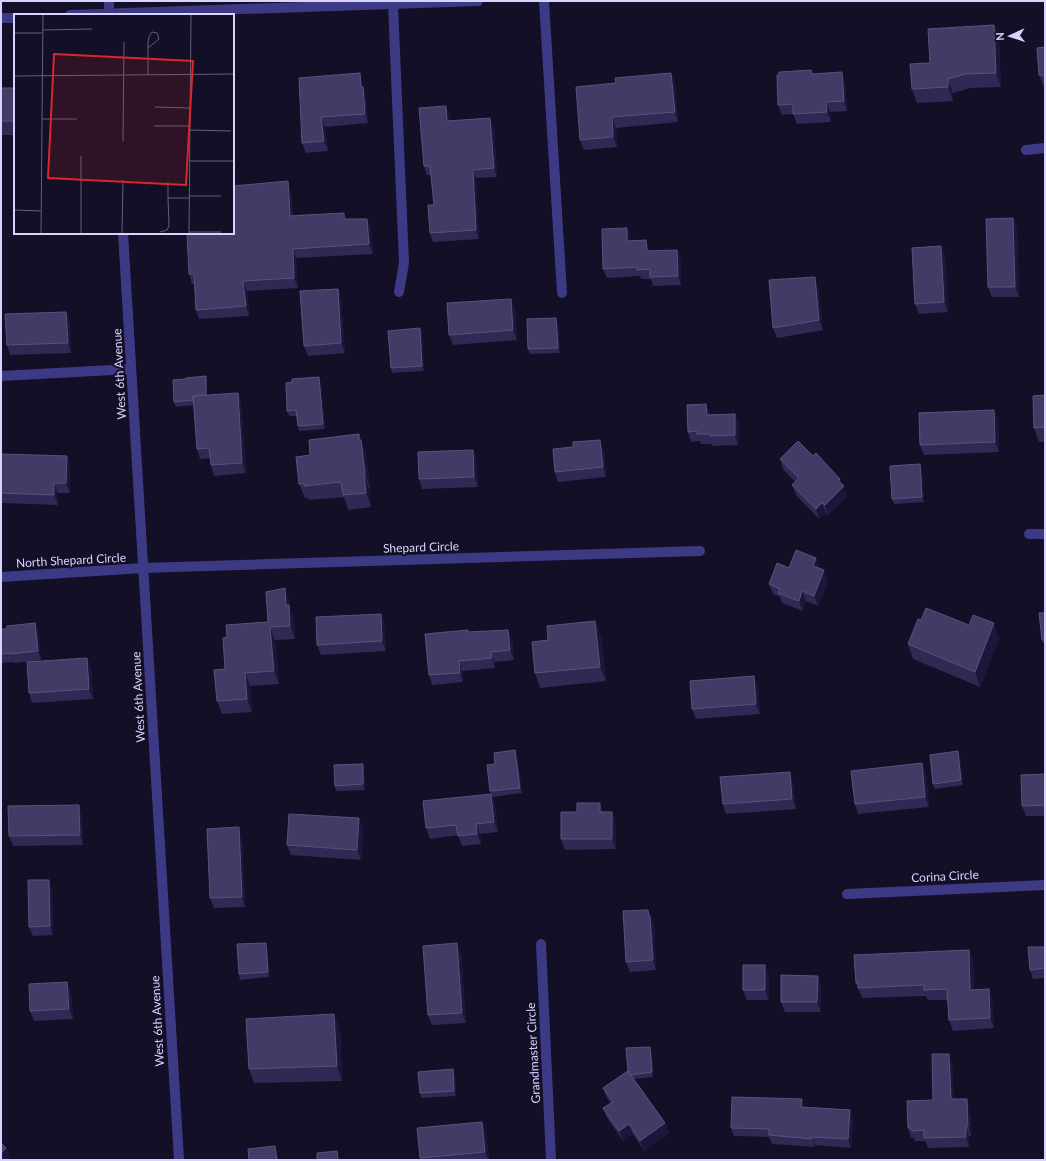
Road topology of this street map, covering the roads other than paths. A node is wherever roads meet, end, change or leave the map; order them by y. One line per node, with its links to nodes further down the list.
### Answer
1 (109, 1): 5 (street)
2 (478, 1): 4 (street)
3 (544, 1): 12 (street)
4 (393, 5): 5 (street); 11 (street)
5 (109, 14)
6 (1, 18): 7 (street)
7 (14, 18)
8 (1045, 148): 9 (street)
9 (1026, 150)
10 (123, 234): 13 (street, West 6th Avenue)
11 (399, 292)
12 (562, 292)
13 (131, 369): 14 (street); 18 (street, West 6th Avenue)
14 (1, 376)
15 (1029, 534): 16 (street)
16 (1045, 534)
17 (700, 551): 18 (street, Shepard Circle)
18 (143, 568): 19 (street, North Shepard Circle); 23 (street, West 6th Avenue)
19 (1, 577)
20 (1045, 884): 21 (street, Corina Circle)
21 (847, 894)
22 (541, 944): 24 (street, Grandmaster Circle)
23 (179, 1160)
24 (551, 1160)

